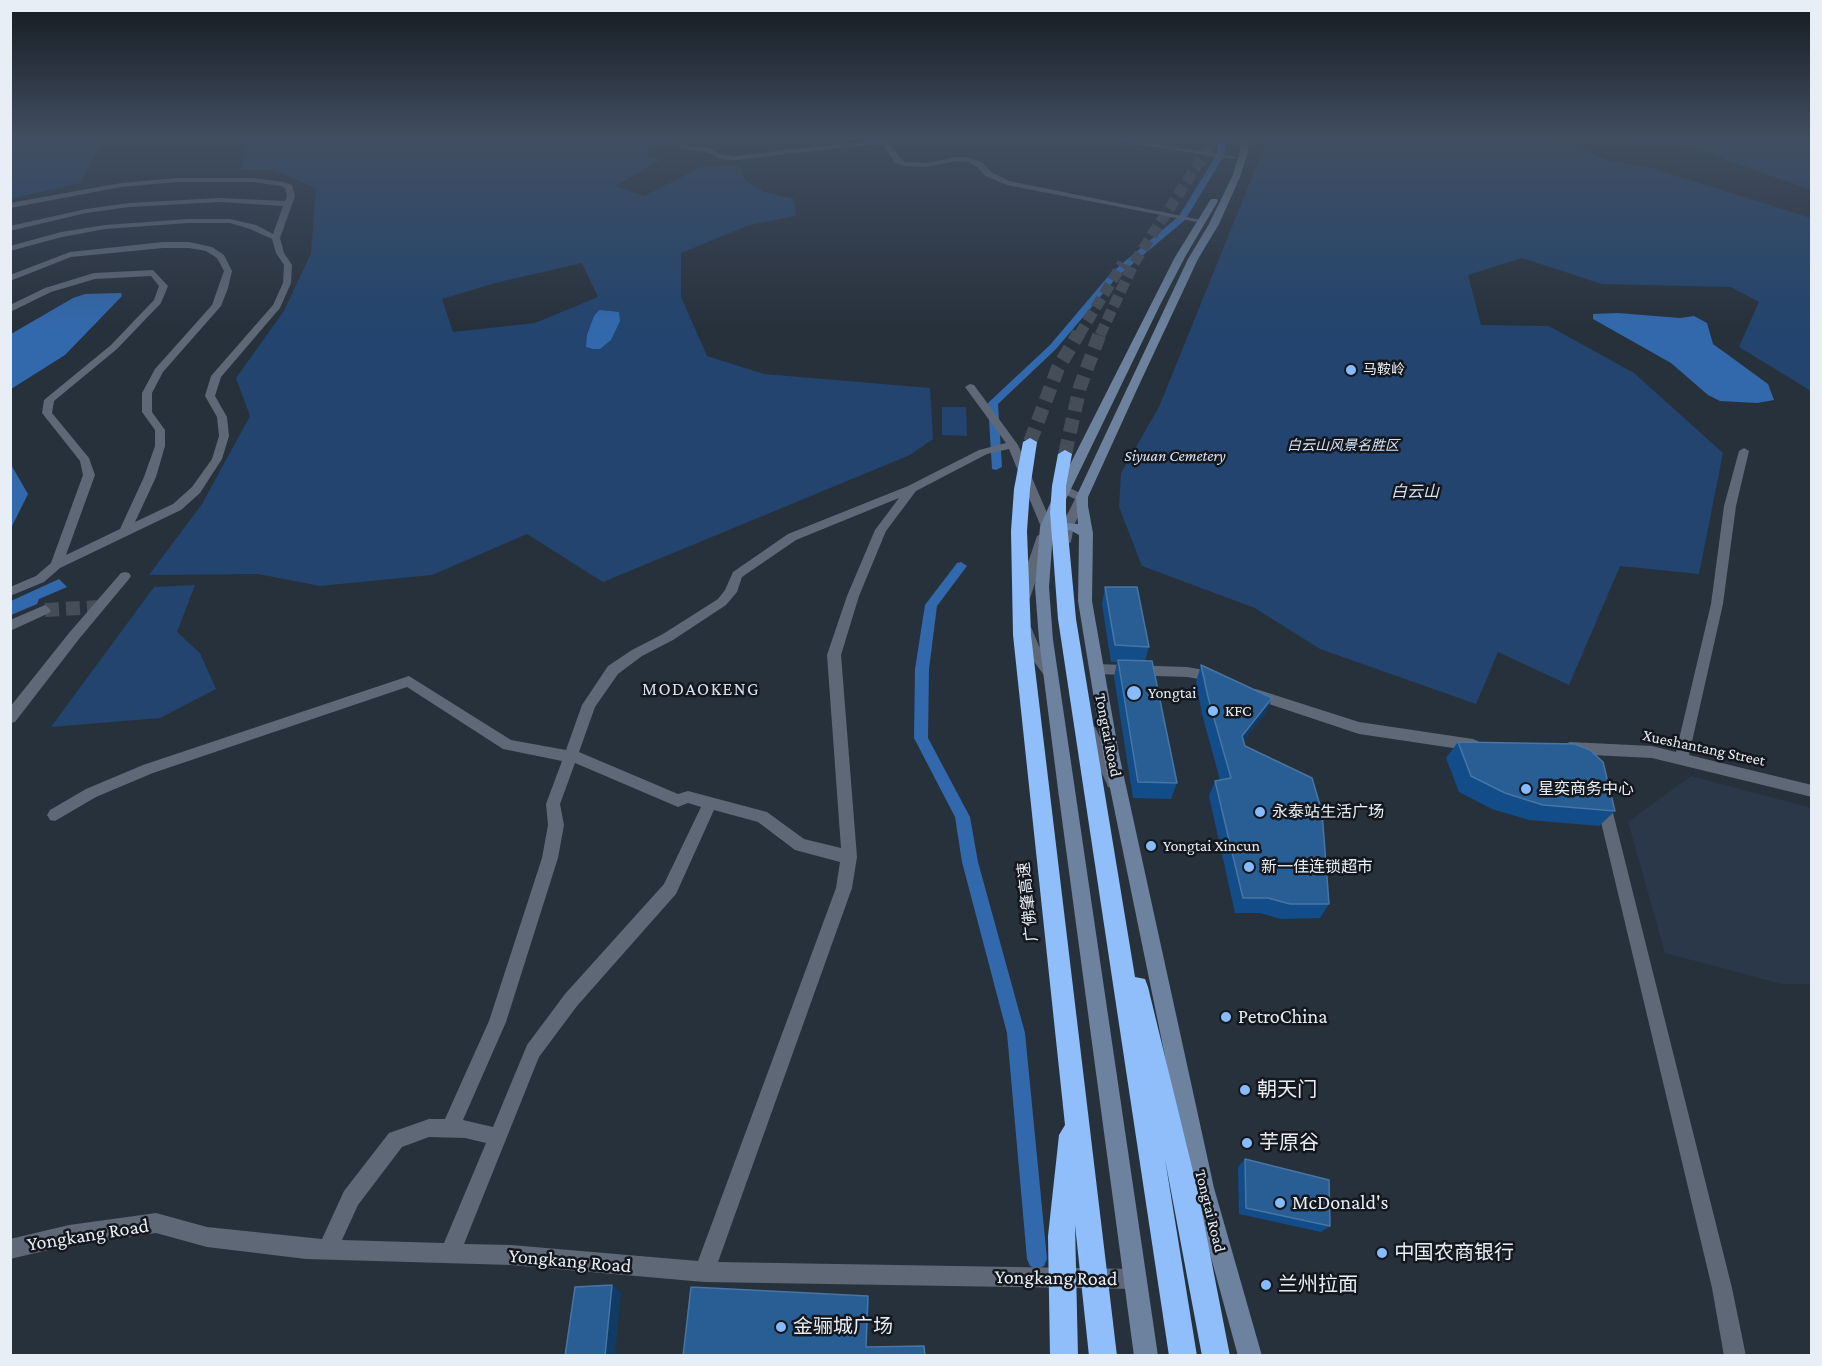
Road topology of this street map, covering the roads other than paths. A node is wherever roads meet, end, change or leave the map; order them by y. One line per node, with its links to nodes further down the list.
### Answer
1 (32, 202): 8 (street)
2 (188, 202): 10 (street)
3 (250, 202): 7 (street)
4 (1103, 202): 9 (street)
5 (1213, 202): 9 (main road)
6 (1224, 202): 21 (main road)
7 (288, 204): 11 (street)
8 (10, 206)
9 (1202, 221): 20 (main road)
10 (10, 229)
11 (276, 238): 12 (street); 23 (street)
12 (10, 249)
13 (10, 278): 23 (street)
14 (10, 309): 25 (street)
15 (974, 391): 16 (street)
16 (1022, 443): 19 (street); 22 (street); 46 (highway, 广佛肇高速)
17 (1744, 451): 39 (street)
18 (1065, 454): 45 (highway)
19 (913, 488): 38 (street); 44 (street)
20 (1064, 489): 21 (street); 22 (main road)
21 (1082, 497): 24 (main road, Tongtai Road); 41 (street)
22 (1047, 527): 24 (main road); 31 (street)
23 (125, 532): 25 (street)
24 (1086, 533): 30 (main road, Tongtai Road)
25 (56, 565): 27 (street)
26 (125, 576): 34 (street)
27 (10, 592)
28 (45, 610): 29 (street)
29 (10, 626)
30 (1096, 669): 32 (street); 41 (main road, Tongtai Road)
31 (1051, 674): 53 (main road)
32 (1225, 681)
33 (1244, 689): 35 (street)
34 (10, 718)
35 (1493, 747)
36 (1552, 748): 37 (street, Xueshantang Street)
37 (1591, 749): 39 (street, Xueshantang Street); 60 (street)
38 (572, 755): 42 (street); 43 (street); 47 (street)
39 (1681, 759): 40 (street, Xueshantang Street)
40 (1812, 791)
41 (1120, 795): 59 (main road, Tongtai Road)
42 (710, 804): 44 (street); 48 (street)
43 (55, 815)
44 (849, 856): 52 (street)
45 (1106, 860): 57 (highway); 58 (highway)
46 (1074, 1098): 54 (highway); 55 (highway, 广佛肇高速)
47 (450, 1128): 48 (street); 50 (street)
48 (498, 1137): 51 (street)
49 (10, 1248): 50 (street, Yongkang Road)
50 (328, 1250): 51 (street, Yongkang Road)
51 (450, 1253): 52 (street, Yongkang Road)
52 (704, 1272): 53 (street, Yongkang Road)
53 (1135, 1279): 56 (main road)
54 (1064, 1356)
55 (1103, 1356)
56 (1146, 1356)
57 (1183, 1356)
58 (1216, 1356)
59 (1250, 1356)
60 (1735, 1356)

